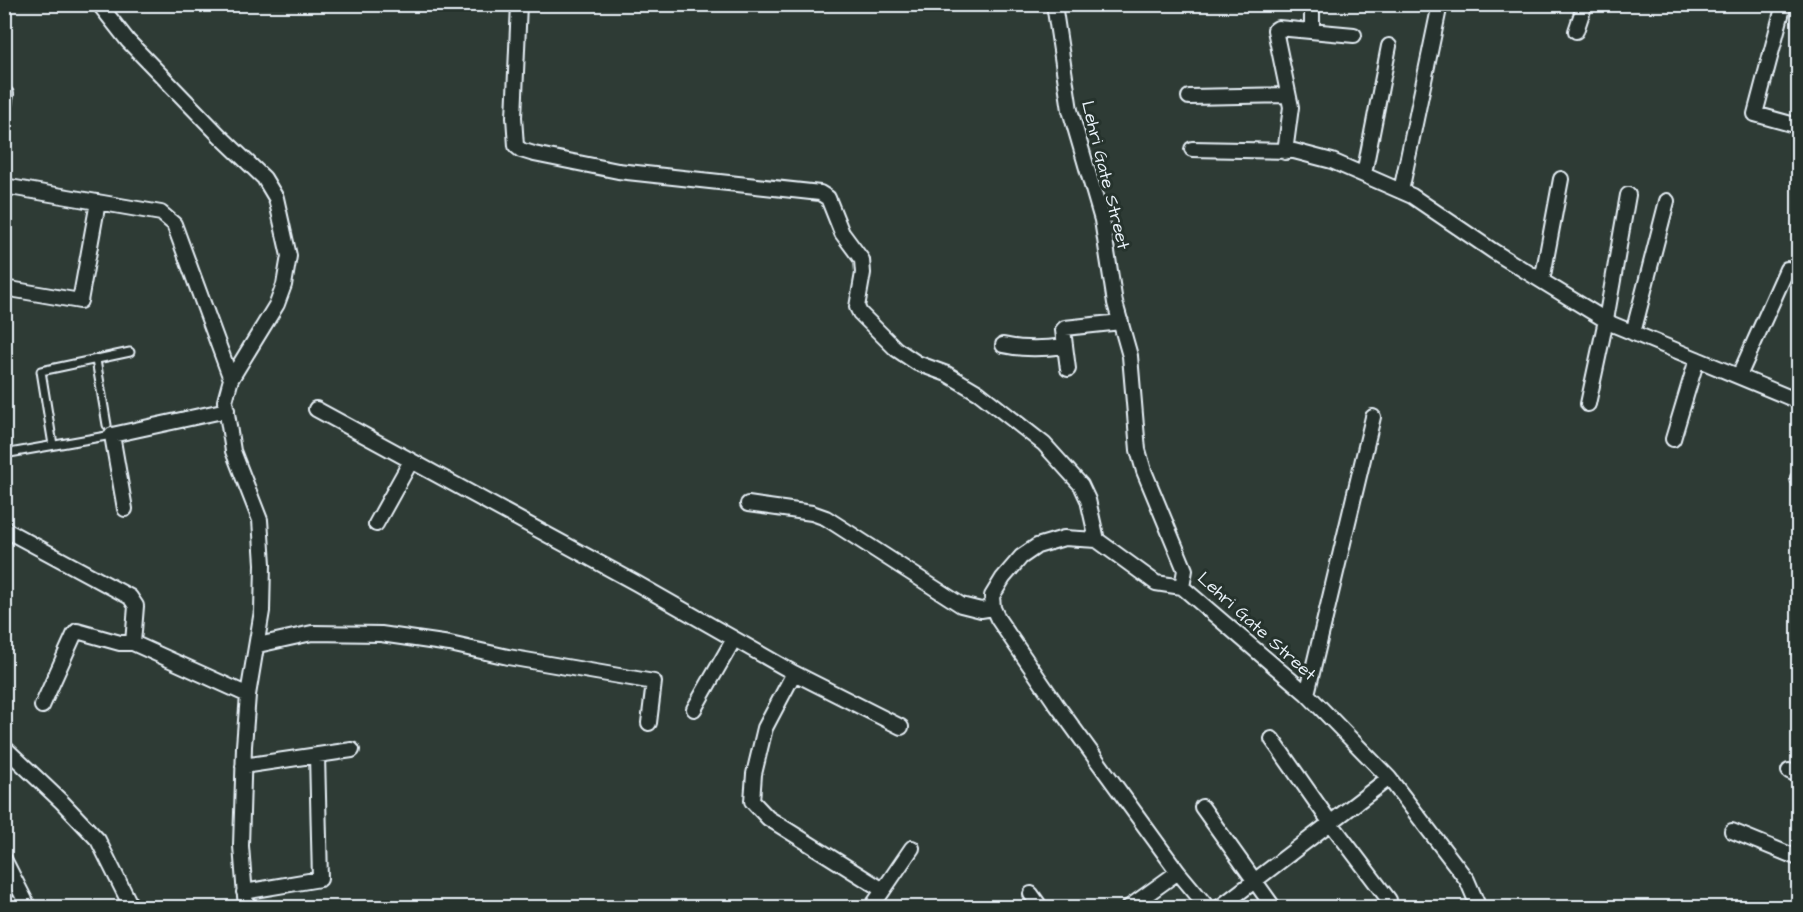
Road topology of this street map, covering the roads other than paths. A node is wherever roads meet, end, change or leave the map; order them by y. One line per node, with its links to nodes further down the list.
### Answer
1 (99, 4): 37 (street)
2 (519, 4): 52 (street)
3 (1054, 4): 28 (street, Lehri Gate Street)
4 (1312, 4): 8 (street)
5 (1440, 4): 20 (street)
6 (1585, 4): 9 (street)
7 (1784, 4): 14 (street)
8 (1312, 31): 10 (street); 12 (street)
9 (1576, 31)
10 (1354, 35)
11 (1389, 46): 17 (street)
12 (1288, 95): 13 (street); 16 (street)
13 (1189, 97)
14 (1798, 126)
15 (1192, 149): 16 (street)
16 (1285, 152): 17 (street)
17 (1364, 174): 20 (street)
18 (1561, 179): 25 (street)
19 (4, 186): 22 (street)
20 (1401, 191): 25 (street)
21 (1628, 195): 27 (street)
22 (98, 201): 26 (street); 37 (street)
23 (1668, 201): 29 (street)
24 (1787, 269): 36 (street)
25 (1542, 281): 27 (street)
26 (4, 288)
27 (1606, 321): 29 (street); 39 (street)
28 (1121, 322): 31 (street); 53 (street, Lehri Gate Street)
29 (1633, 333): 33 (street)
30 (1003, 345): 31 (street)
31 (1065, 346): 35 (street)
32 (130, 352): 34 (lane)
33 (1697, 359): 36 (street); 44 (street)
34 (96, 360): 43 (lane); 45 (lane)
35 (1068, 369)
36 (1739, 376): 38 (street)
37 (231, 378): 41 (street)
38 (1798, 401)
39 (1588, 404)
40 (315, 409): 47 (street)
41 (226, 410): 43 (street); 57 (street)
42 (1373, 417): 59 (street)
43 (110, 430): 45 (lane); 49 (street)
44 (1673, 439)
45 (53, 445): 46 (lane)
46 (4, 454)
47 (411, 461): 50 (street); 55 (street)
48 (748, 504): 54 (street)
49 (125, 509)
50 (376, 524)
51 (4, 529): 56 (street)
52 (1097, 540): 53 (street); 54 (street)
53 (1182, 587): 59 (street, Lehri Gate Street)
54 (993, 608): 77 (street)
55 (734, 639): 58 (street); 62 (street)
56 (133, 643): 60 (street); 61 (street)
57 (258, 645): 60 (street); 63 (street)
58 (794, 673): 64 (street); 79 (street)
59 (1307, 694): 70 (street, Lehri Gate Street)
60 (248, 695): 69 (street)
61 (42, 706)
62 (694, 709)
63 (649, 723)
64 (902, 727)
65 (1272, 739): 72 (street)
66 (4, 747): 87 (street)
67 (352, 750): 68 (street)
68 (317, 755): 69 (street); 80 (street)
69 (243, 766): 80 (street)
70 (1389, 778): 72 (street); 94 (street, Lehri Gate Street)
71 (1202, 807): 78 (street)
72 (1330, 822): 78 (street); 83 (street)
73 (1732, 831): 75 (street)
74 (912, 848): 79 (street)
75 (1798, 858)
76 (4, 859): 86 (street)
77 (1178, 872): 84 (street); 91 (street)
78 (1254, 881): 92 (street); 93 (street)
79 (883, 890): 89 (street)
80 (244, 892): 88 (street)
81 (1031, 894): 90 (street)
82 (4, 900): 85 (street)
83 (1389, 900)
84 (1130, 907)
85 (18, 908)
86 (29, 908)
87 (132, 908)
88 (246, 908)
89 (871, 908)
90 (1041, 908)
91 (1208, 908)
92 (1219, 908)
93 (1274, 908)
94 (1479, 908)

